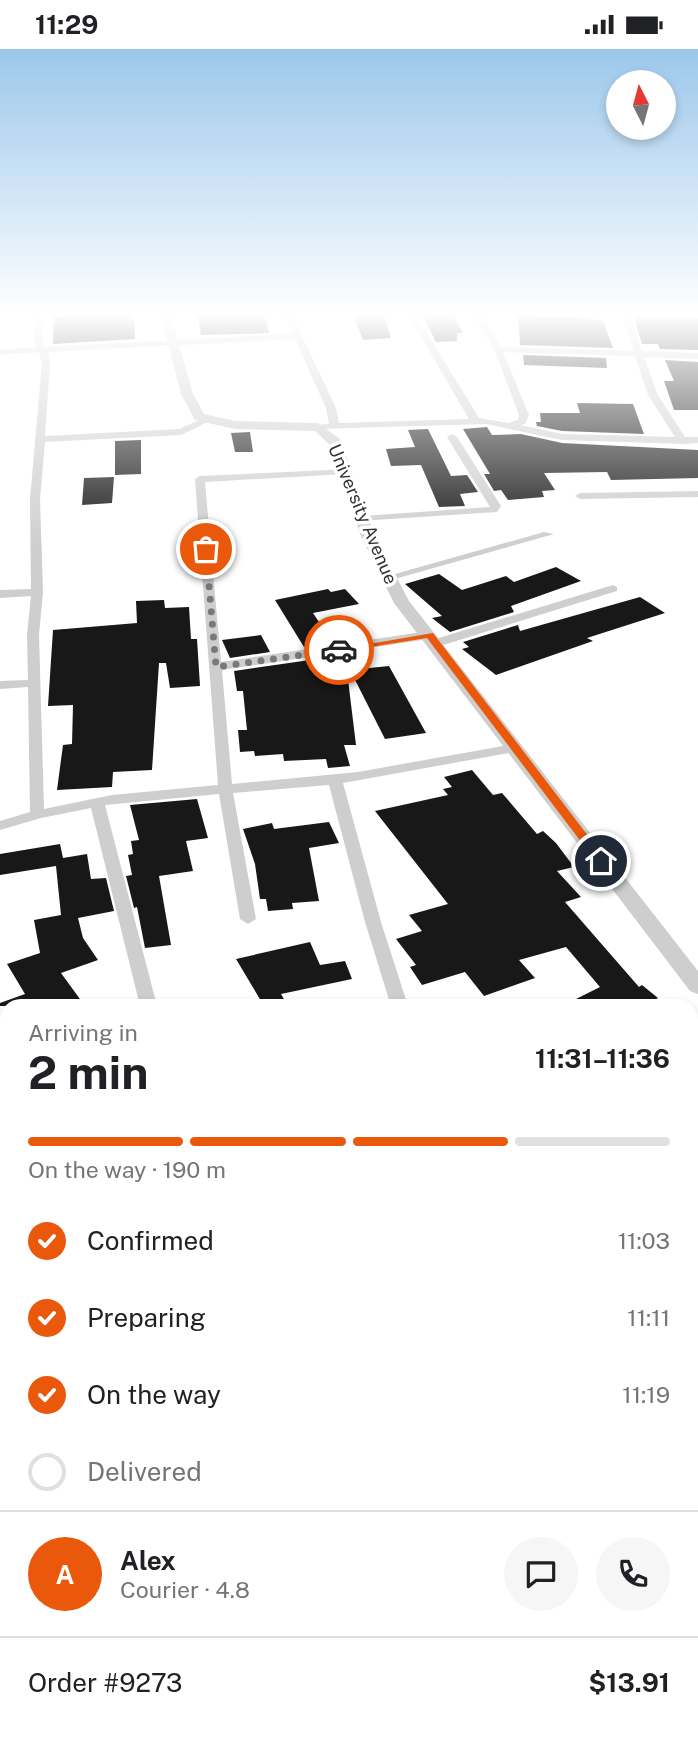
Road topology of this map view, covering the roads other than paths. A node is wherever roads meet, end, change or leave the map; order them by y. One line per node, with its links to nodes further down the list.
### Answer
1 (43, 392): 12 (street)
2 (186, 392): 7 (street)
3 (324, 392): 10 (street)
4 (458, 392): 8 (street)
5 (515, 392): 9 (street)
6 (653, 392): 13 (street)
7 (207, 420): 10 (street, University Avenue); 12 (street)
8 (475, 421): 9 (street); 10 (street)
9 (511, 425): 13 (street)
10 (326, 426): 15 (street, University Avenue)
11 (452, 437): 18 (street)
12 (38, 439): 22 (street)
13 (683, 440): 14 (street)
14 (698, 440)
15 (346, 471): 18 (street, University Avenue); 25 (street)
16 (698, 494): 17 (street)
17 (580, 496)
18 (363, 519): 20 (street, University Avenue)
19 (548, 534): 20 (street)
20 (387, 577): 24 (street, University Avenue)
21 (613, 589): 24 (street)
22 (37, 592): 23 (street); 26 (street)
23 (0, 594)
24 (433, 639): 25 (street); 28 (street, University Avenue)
25 (216, 667): 30 (street)
26 (36, 683): 27 (street); 32 (street)
27 (0, 685)
28 (514, 748): 29 (street); 35 (street, University Avenue)
29 (335, 780): 30 (street); 37 (street)
30 (225, 788): 31 (street); 34 (street)
31 (97, 803): 32 (street); 36 (street)
32 (37, 813): 33 (street)
33 (0, 826)
34 (248, 919)
35 (698, 986)
36 (147, 999)
37 (398, 999)

